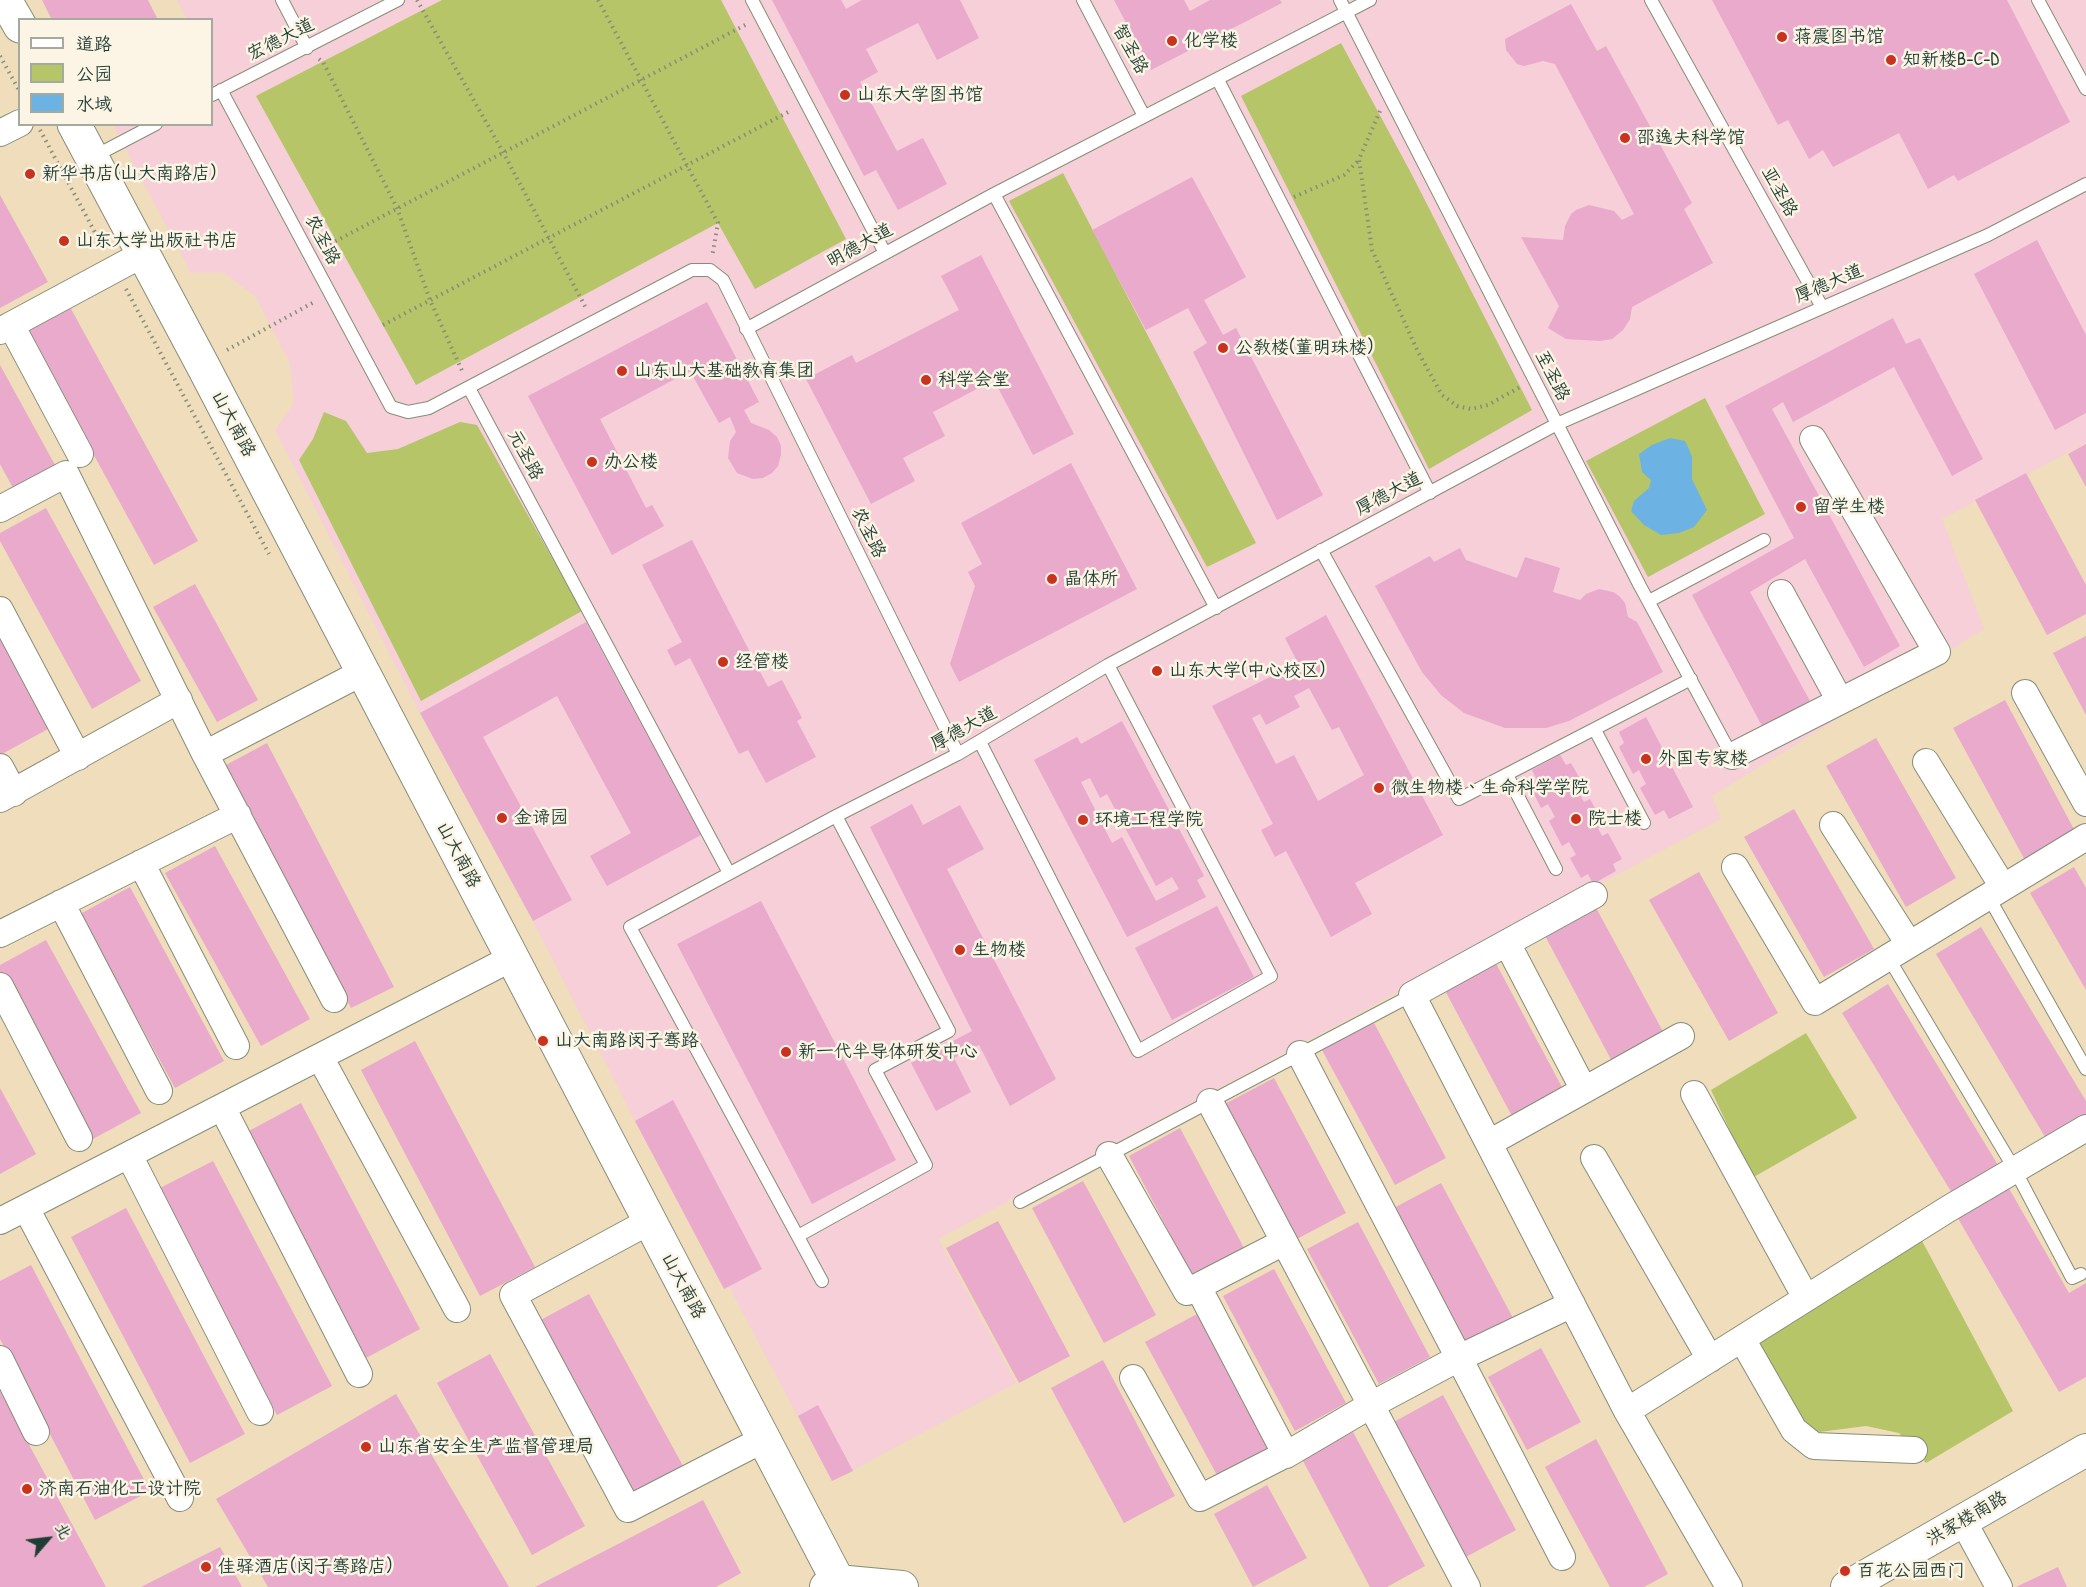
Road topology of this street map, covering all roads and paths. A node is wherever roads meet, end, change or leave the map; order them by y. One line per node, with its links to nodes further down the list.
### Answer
1 (5, 0): 14 (main road)
2 (282, 0): 15 (lane)
3 (398, 0): 15 (lane, 宏德大道)
4 (417, 0): 29 (path)
5 (598, 0): 17 (path)
6 (753, 0): 13 (lane)
7 (1083, 0): 24 (lane, 智圣路)
8 (1340, 0): 12 (lane, 至圣路)
9 (1370, 0): 12 (lane, 明德大道)
10 (1651, 0): 44 (lane, 亚圣路)
11 (2038, 0): 20 (lane)
12 (1346, 12): 18 (lane, 明德大道); 22 (lane, 至圣路)
13 (762, 17): 17 (path); 23 (lane)
14 (18, 23)
15 (307, 48): 21 (lane, 宏德大道); 36 (path)
16 (0, 56): 19 (path)
17 (641, 79): 29 (path); 32 (path)
18 (1218, 80): 24 (lane, 明德大道); 35 (lane)
19 (18, 88)
20 (2086, 89)
21 (216, 92): 42 (lane, 农圣路)
22 (1387, 93): 31 (path); 52 (lane, 至圣路)
23 (806, 102): 32 (path); 39 (lane)
24 (1144, 116): 34 (lane, 明德大道)
25 (18, 124): 28 (street)
26 (75, 126): 30 (main road, 山大南路)
27 (152, 126): 30 (lane)
28 (0, 133)
29 (503, 152): 36 (path); 37 (path)
30 (92, 157): 40 (main road, 山大南路)
31 (1359, 159): 35 (path); 50 (path)
32 (687, 165): 37 (path); 41 (path)
33 (2086, 184): 44 (lane, 厚德大道)
34 (994, 194): 39 (lane, 明德大道); 61 (lane)
35 (1282, 202): 55 (lane)
36 (397, 208): 38 (path); 43 (path)
37 (549, 238): 43 (path); 45 (path)
38 (330, 243)
39 (885, 253): 48 (lane, 明德大道)
40 (143, 254): 47 (street); 64 (main road, 山大南路)
41 (710, 270): 45 (lane); 48 (lane)
42 (330, 293): 49 (path); 51 (lane, 农圣路)
43 (430, 300): 46 (path); 51 (path)
44 (1822, 307): 52 (lane, 厚德大道)
45 (593, 322): 51 (lane)
46 (382, 325)
47 (6, 328): 54 (street)
48 (746, 329): 72 (lane, 农圣路)
49 (227, 350)
50 (1520, 387)
51 (469, 388): 88 (lane, 元圣路)
52 (1557, 424): 55 (lane, 厚德大道); 60 (lane, 至圣路)
53 (1813, 439): 68 (street)
54 (80, 454)
55 (1430, 493): 58 (lane, 厚德大道)
56 (0, 509): 67 (street)
57 (1764, 540): 60 (lane)
58 (1321, 550): 61 (lane, 厚德大道); 77 (lane)
59 (1781, 593): 68 (street)
60 (1649, 601): 65 (lane, 至圣路)
61 (1216, 608): 63 (lane, 厚德大道)
62 (0, 610): 73 (street)
63 (1108, 664): 70 (lane, 厚德大道); 70 (lane)
64 (363, 672): 71 (street); 95 (main road, 山大南路)
65 (1691, 679): 69 (lane); 74 (lane, 至圣路)
66 (2025, 693): 79 (street)
67 (179, 700): 71 (street); 73 (street)
68 (1840, 701): 74 (street)
69 (1595, 730): 77 (lane); 82 (lane)
70 (980, 742): 72 (lane, 厚德大道)
71 (206, 754): 80 (street)
72 (958, 754): 81 (lane, 厚德大道)
73 (78, 757): 78 (street)
74 (1735, 761)
75 (1926, 762): 89 (street)
76 (0, 767): 78 (street)
77 (1507, 775): 87 (lane)
78 (7, 796)
79 (2086, 803)
80 (237, 815): 85 (street); 98 (street)
81 (836, 816): 88 (lane, 厚德大道); 120 (lane)
82 (1644, 823)
83 (1833, 825): 94 (street)
84 (2086, 837): 89 (street)
85 (141, 863): 91 (street); 100 (street)
86 (1735, 867): 94 (street)
87 (1556, 868)
88 (729, 873): 120 (lane, 厚德大道)
89 (1996, 892): 94 (street); 103 (lane)
90 (1594, 895): 93 (street)
91 (62, 903): 92 (street); 105 (street)
92 (0, 934)
93 (1507, 943): 97 (street); 104 (street)
94 (1899, 951): 115 (lane)
95 (512, 958): 102 (street); 119 (main road, 山大南路)
96 (2, 995): 110 (street)
97 (1412, 995): 101 (lane); 111 (street)
98 (334, 999)
99 (1682, 1036): 104 (street)
100 (236, 1046)
101 (1300, 1054): 107 (lane); 129 (street)
102 (320, 1057): 108 (street); 127 (street)
103 (2086, 1069)
104 (1584, 1090): 111 (street)
105 (159, 1091)
106 (1694, 1094): 125 (street)
107 (1210, 1102): 113 (lane); 121 (street)
108 (222, 1107): 112 (street); 132 (street)
109 (2086, 1128): 115 (street)
110 (79, 1138)
111 (1489, 1143): 126 (street)
112 (129, 1155): 117 (street); 136 (street)
113 (1109, 1155): 116 (lane); 124 (street)
114 (1594, 1158): 131 (street)
115 (2015, 1170): 122 (lane); 125 (street)
116 (1020, 1202)
117 (26, 1208): 118 (street); 142 (street)
118 (0, 1221)
119 (650, 1221): 138 (main road, 山大南路); 138 (street)
120 (798, 1236): 123 (lane)
121 (1284, 1242): 124 (street); 134 (street)
122 (2081, 1274)
123 (822, 1281)
124 (1197, 1287): 141 (street)
125 (1806, 1298): 128 (street)
126 (1572, 1304): 129 (street); 135 (street)
127 (457, 1309)
128 (1742, 1339): 131 (street); 139 (street)
129 (1459, 1358): 134 (street); 144 (street)
130 (0, 1359): 137 (street)
131 (1710, 1359): 135 (street)
132 (359, 1374)
133 (1133, 1378): 141 (street)
134 (1371, 1405): 141 (street); 147 (street)
135 (1627, 1411): 148 (street)
136 (260, 1412)
137 (36, 1431)
138 (764, 1439): 145 (main road, 山大南路)
139 (1914, 1450)
140 (2086, 1450): 143 (street, 洪家楼南路)
141 (1292, 1451)
142 (180, 1498)
143 (1963, 1521): 149 (street, 洪家楼南路); 150 (street)
144 (1562, 1557)
145 (835, 1585): 146 (street)
146 (902, 1587)
147 (1467, 1587)
148 (1729, 1587)
149 (1847, 1587)
150 (1999, 1587)

